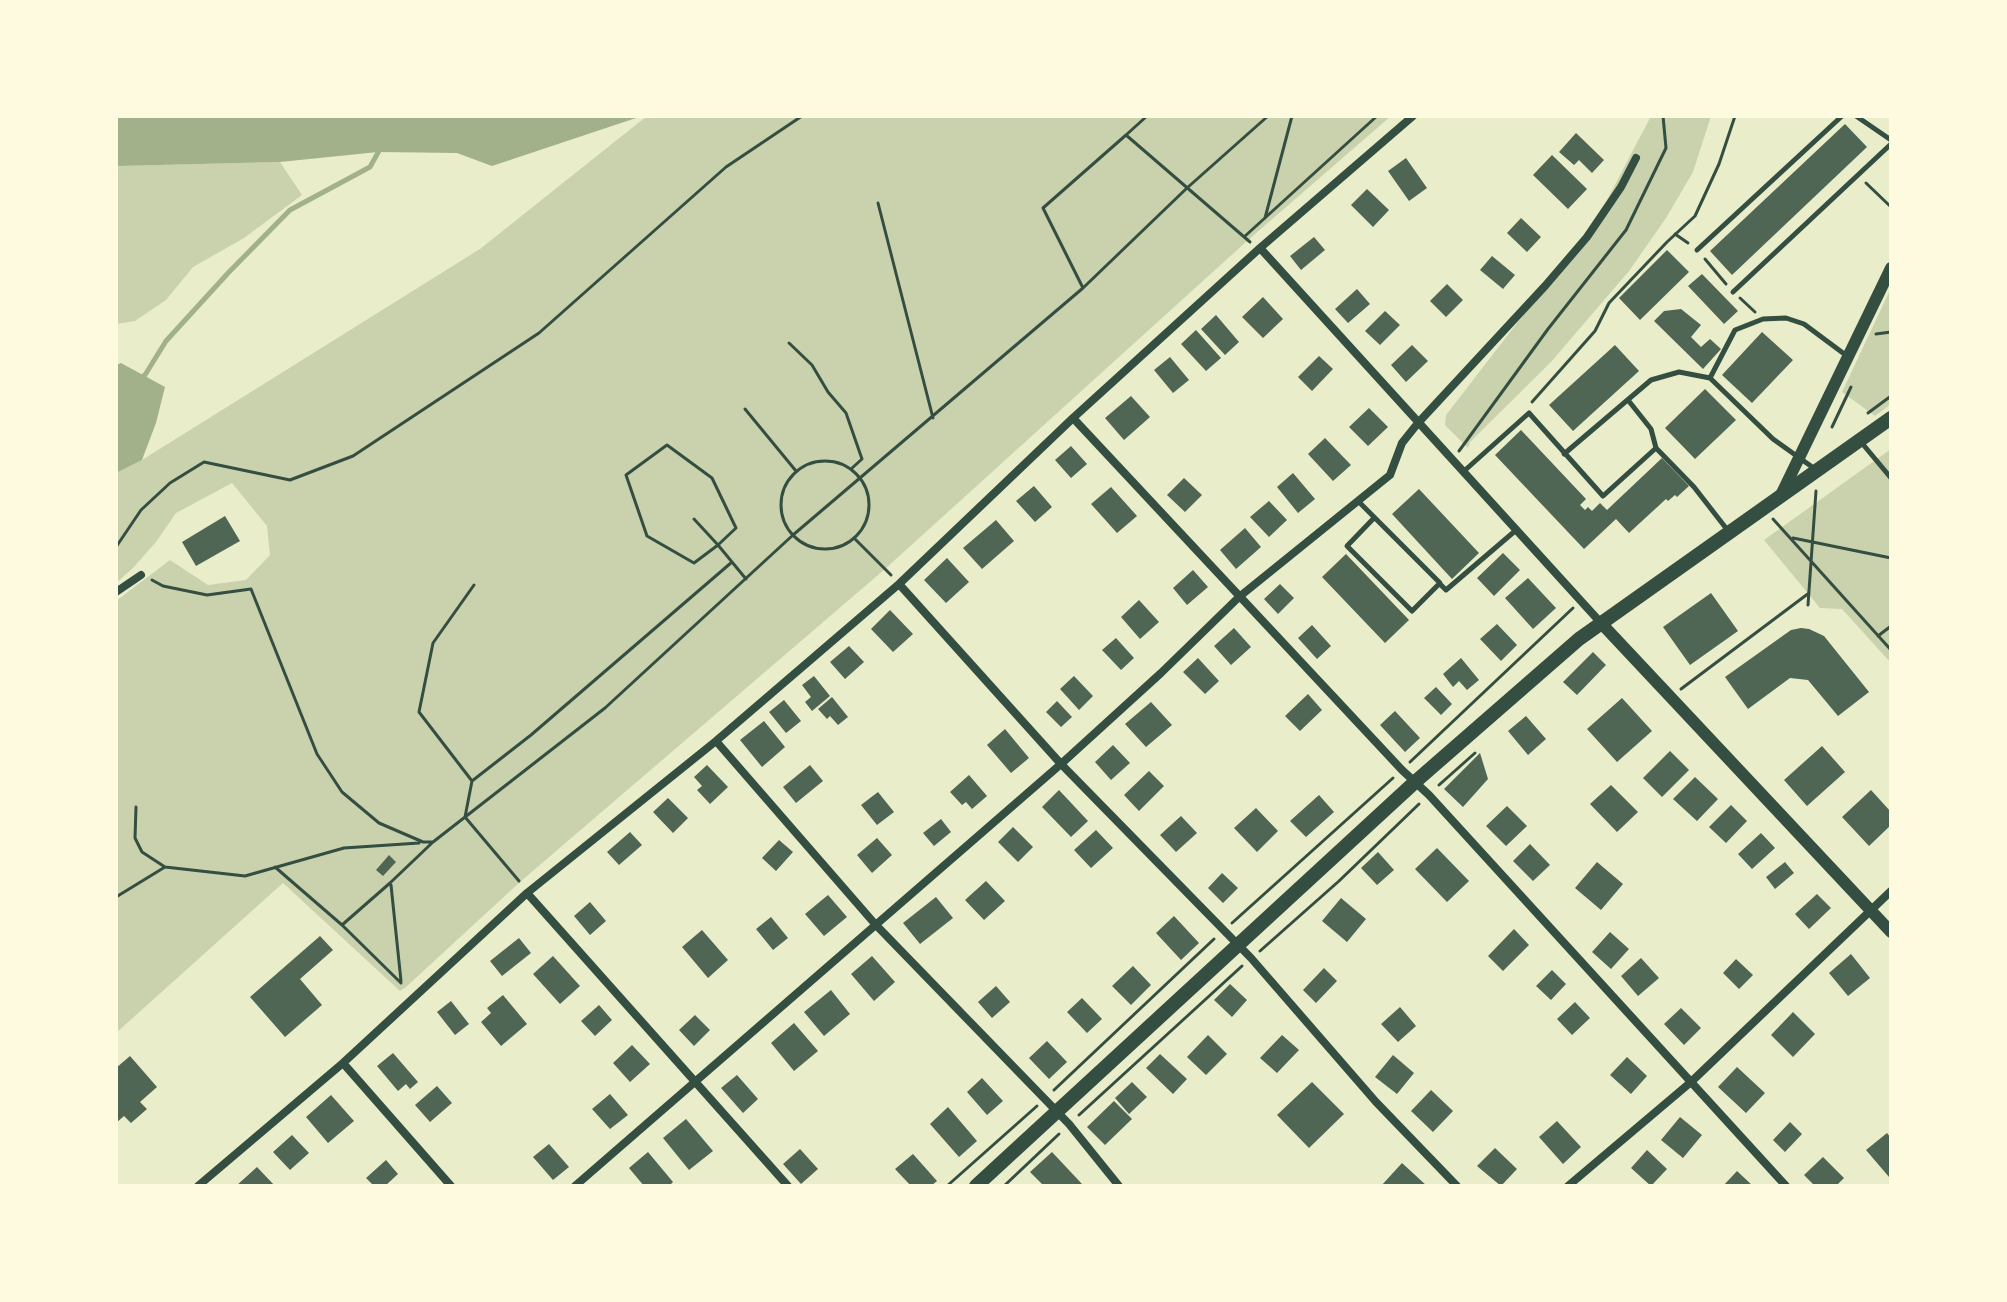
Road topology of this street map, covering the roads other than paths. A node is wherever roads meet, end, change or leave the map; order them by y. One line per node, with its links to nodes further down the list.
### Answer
1 (1413, 116): 6 (street)
2 (1842, 116): 7 (lane)
3 (1856, 116): 4 (lane)
4 (1891, 142): 9 (lane)
5 (1636, 158): 15 (street)
6 (1260, 248): 13 (street); 15 (street)
7 (1697, 250)
8 (1891, 268): 10 (street)
9 (1733, 292)
10 (1848, 356): 11 (lane); 19 (street)
11 (1710, 378): 12 (lane); 19 (lane)
12 (1628, 400): 17 (lane); 18 (lane)
13 (1073, 418): 30 (street); 32 (street)
14 (1891, 418): 16 (main road)
15 (1418, 423): 21 (street); 24 (street)
16 (1859, 440): 20 (main road); 22 (lane)
17 (1656, 448): 18 (lane); 27 (lane)
18 (1564, 454): 21 (lane)
19 (1797, 458): 20 (lane); 23 (street)
20 (1817, 471): 23 (main road)
21 (1463, 473): 26 (street)
22 (1891, 478)
23 (1781, 495): 27 (main road)
24 (1358, 501): 25 (lane); 32 (street)
25 (1374, 518): 29 (lane); 29 (lane)
26 (1515, 531): 29 (lane); 33 (street)
27 (1729, 532): 33 (main road)
28 (141, 575): 31 (street)
29 (1440, 583)
30 (899, 584): 34 (street); 35 (street)
31 (116, 592)
32 (1239, 597): 35 (street); 36 (street)
33 (1601, 623): 36 (main road); 39 (street)
34 (716, 741): 38 (street); 40 (street)
35 (1061, 764): 40 (street); 42 (street)
36 (1415, 782): 42 (main road); 45 (street)
37 (1891, 891): 39 (street)
38 (527, 893): 43 (street); 44 (street)
39 (1870, 909): 41 (street); 45 (street)
40 (875, 924): 44 (street); 46 (street)
41 (1891, 932)
42 (1238, 945): 46 (main road); 53 (street)
43 (343, 1063): 47 (street); 48 (street)
44 (697, 1082): 49 (street); 50 (street)
45 (1691, 1082): 54 (street); 55 (street)
46 (1056, 1111): 51 (main road); 52 (street)
47 (198, 1186)
48 (451, 1186)
49 (575, 1186)
50 (788, 1186)
51 (976, 1186)
52 (1119, 1186)
53 (1457, 1186)
54 (1568, 1186)
55 (1786, 1186)

